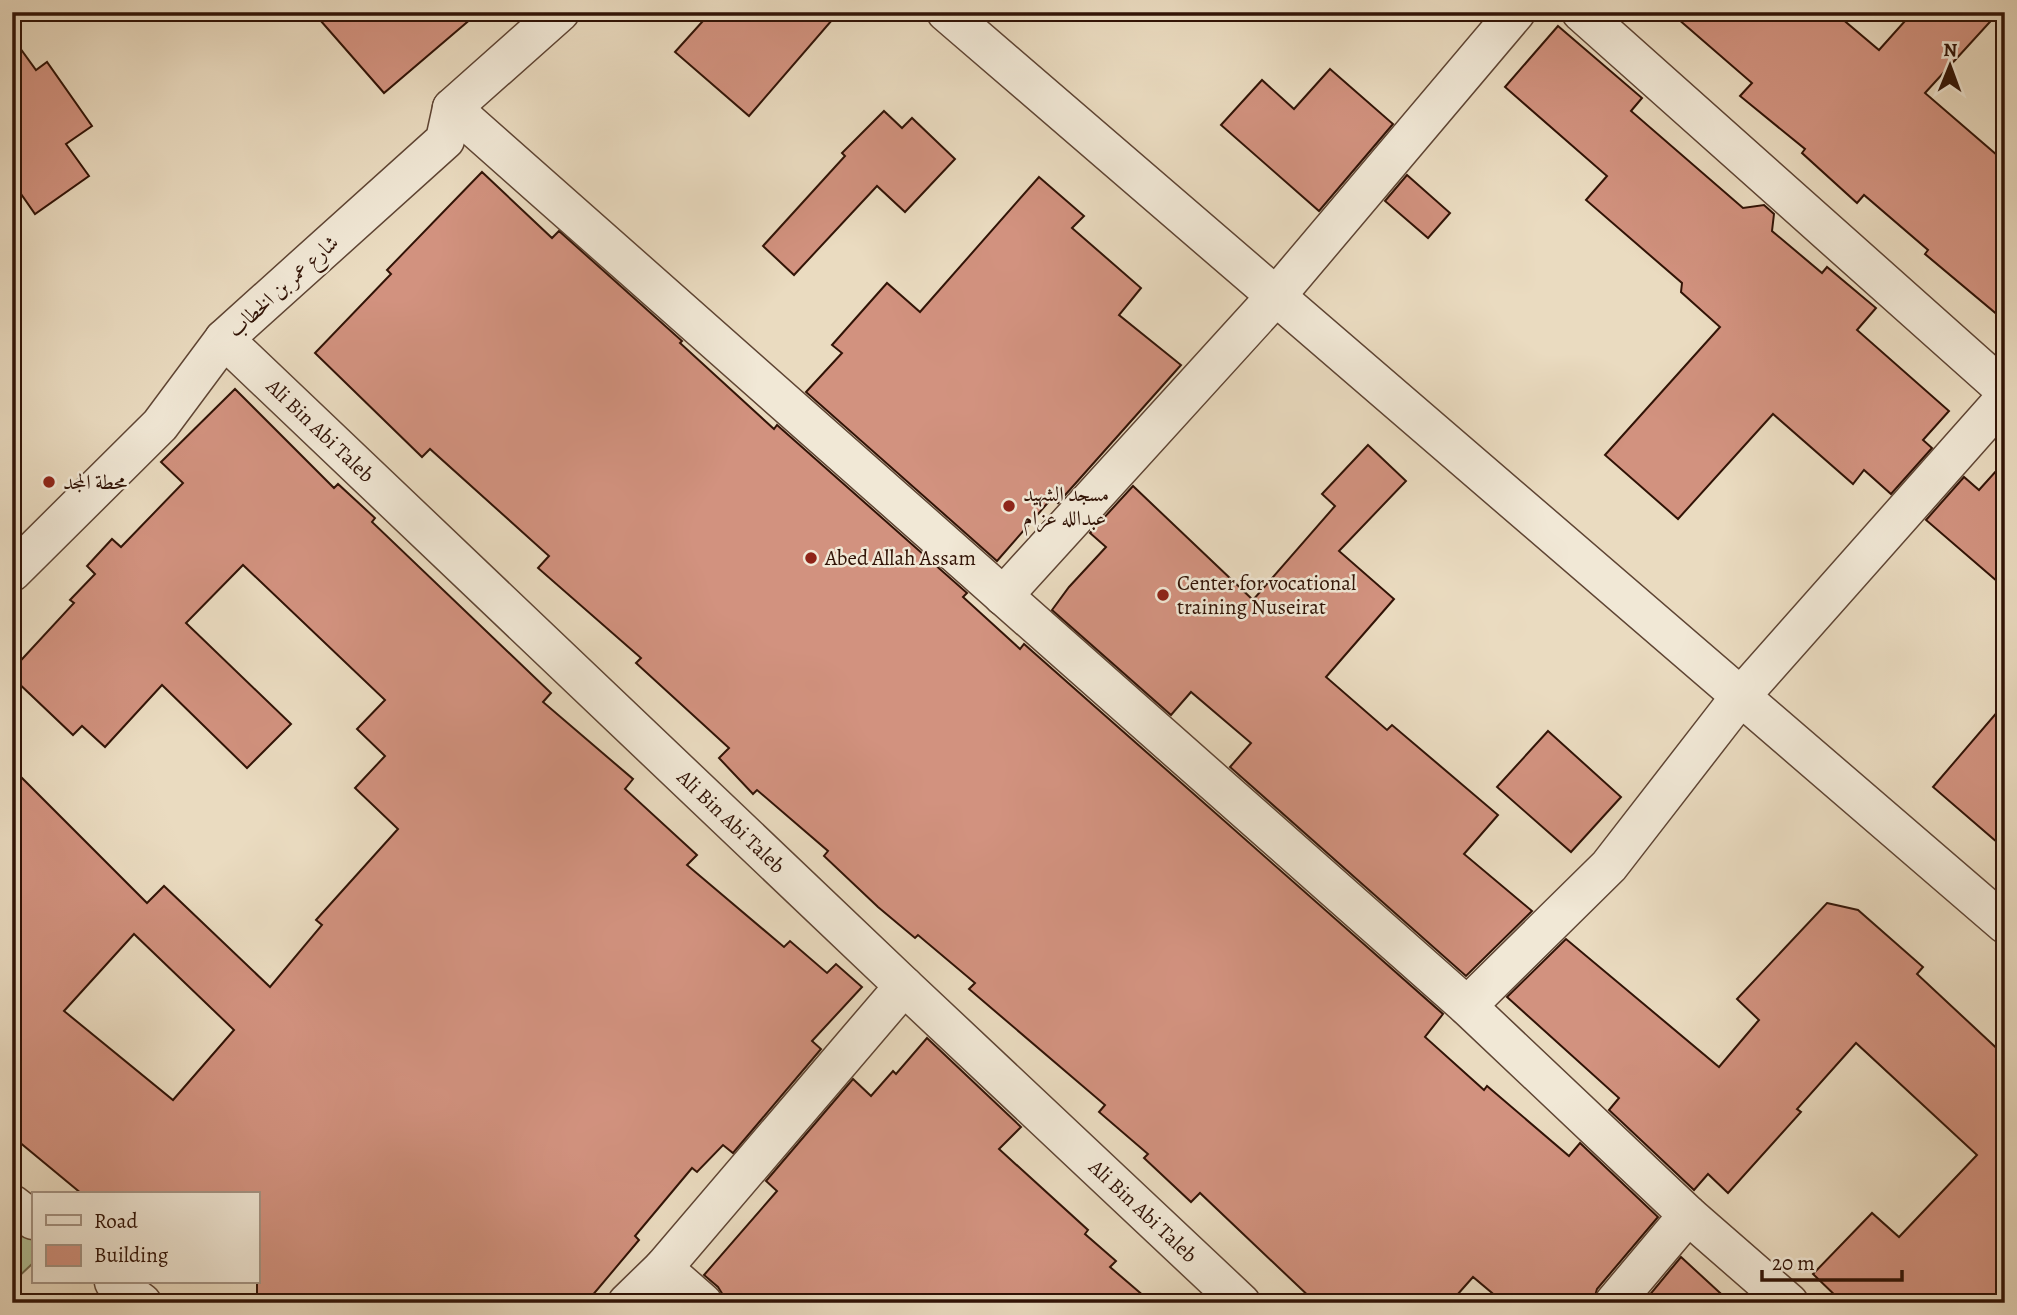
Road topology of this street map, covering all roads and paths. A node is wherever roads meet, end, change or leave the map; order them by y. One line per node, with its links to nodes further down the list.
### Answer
1 (560, 12): 5 (street)
2 (946, 12): 6 (street)
3 (1516, 12): 6 (street)
4 (1581, 12): 8 (street)
5 (452, 108): 7 (street, شارع عمر بن الخطاب); 11 (street)
6 (1276, 296): 11 (street); 12 (street)
7 (225, 339): 10 (street, شارع عمر بن الخطاب); 14 (street, Ali Bin Abi Taleb)
8 (2005, 390)
9 (2005, 398): 12 (street)
10 (12, 572)
11 (1003, 596): 15 (street)
12 (1740, 697): 13 (street); 15 (street)
13 (2005, 924)
14 (904, 986): 19 (street); 24 (street, Ali Bin Abi Taleb)
15 (1467, 1006): 17 (street)
16 (12, 1204): 18 (street)
17 (1688, 1215): 25 (street); 26 (street)
18 (32, 1219)
19 (663, 1268): 22 (street); 23 (street)
20 (117, 1284): 21 (street)
21 (142, 1303)
22 (627, 1303)
23 (703, 1303)
24 (1241, 1303)
25 (1614, 1303)
26 (1789, 1303)

